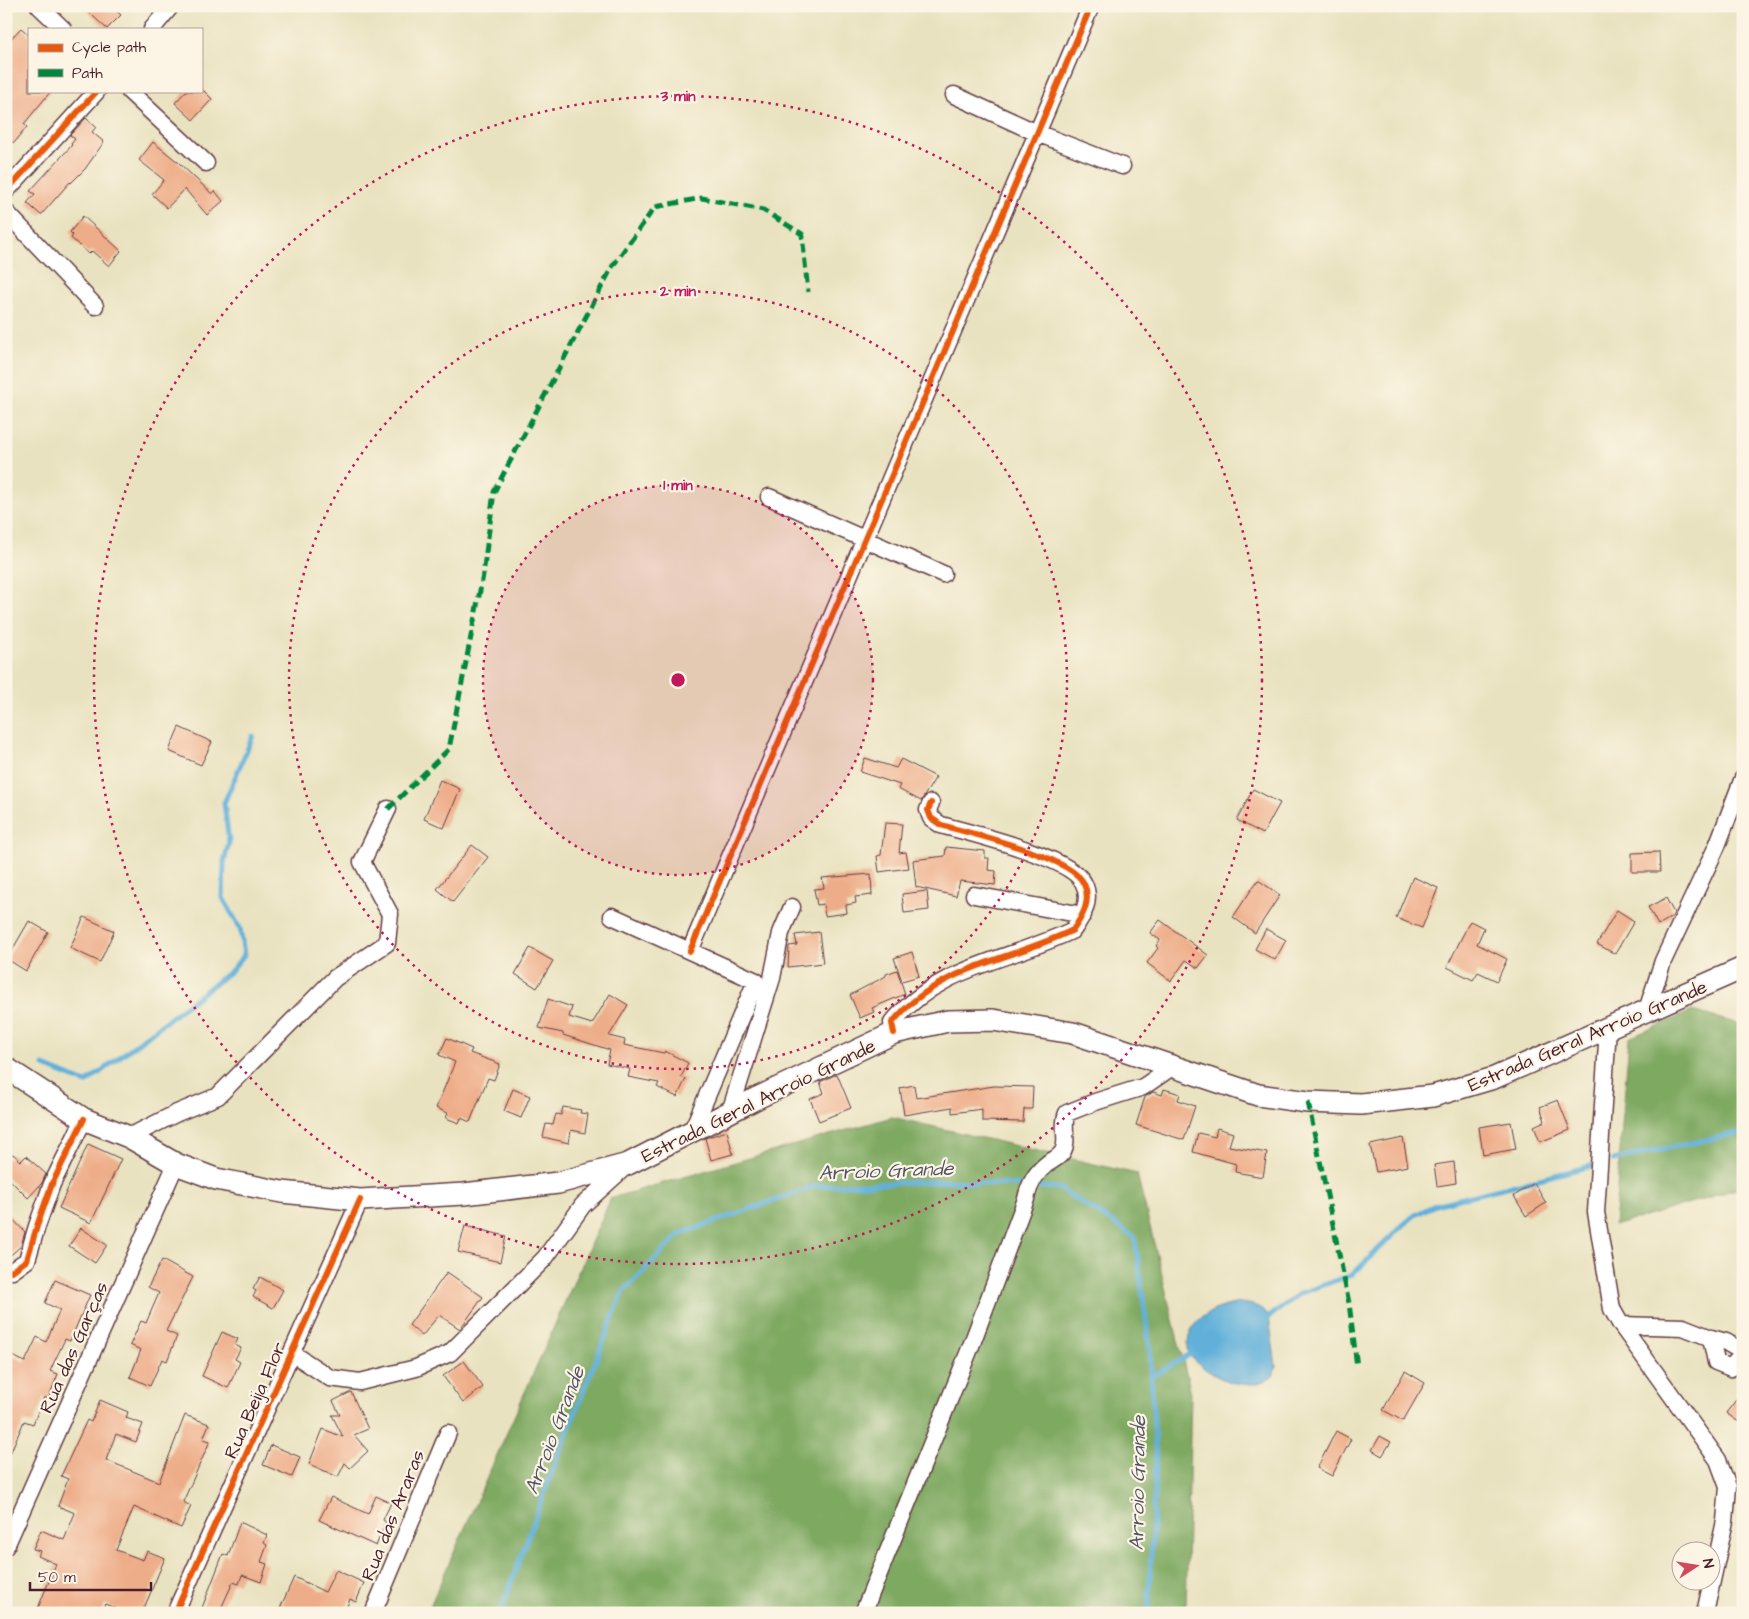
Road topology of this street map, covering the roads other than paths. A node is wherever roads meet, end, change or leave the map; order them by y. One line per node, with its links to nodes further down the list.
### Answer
1 (39, 6): 4 (street)
2 (171, 6): 5 (street)
3 (1091, 6): 9 (street)
4 (62, 28)
5 (153, 28)
6 (96, 92): 12 (street)
7 (130, 92): 10 (street)
8 (954, 95): 9 (street)
9 (1037, 133): 11 (street); 16 (street)
10 (206, 163)
11 (1122, 166)
12 (6, 191)
13 (6, 212): 14 (street)
14 (95, 306)
15 (769, 497): 16 (street)
16 (864, 539): 17 (street); 25 (street)
17 (943, 574)
18 (1743, 778): 27 (street)
19 (931, 803): 23 (street)
20 (388, 809): 35 (street)
21 (974, 895): 23 (street)
22 (792, 907): 32 (street)
23 (1083, 915): 29 (street)
24 (612, 916): 25 (street)
25 (690, 951): 34 (street)
26 (1743, 968): 27 (main road, Estrada Geral Arroio Grande)
27 (1647, 1010): 28 (main road, Estrada Geral Arroio Grande)
28 (1608, 1028): 30 (main road, Estrada Geral Arroio Grande); 40 (street)
29 (894, 1033): 30 (main road, Estrada Geral Arroio Grande); 32 (main road, Estrada Geral Arroio Grande)
30 (1172, 1067): 47 (street)
31 (6, 1068): 33 (main road, Estrada Geral Arroio Grande)
32 (730, 1112): 34 (main road, Estrada Geral Arroio Grande)
33 (84, 1119): 35 (main road, Estrada Geral Arroio Grande); 39 (street)
34 (692, 1131): 37 (main road, Estrada Geral Arroio Grande)
35 (129, 1137): 36 (main road, Estrada Geral Arroio Grande)
36 (176, 1164): 38 (main road, Estrada Geral Arroio Grande); 44 (street, Rua das Garças)
37 (628, 1164): 38 (main road, Estrada Geral Arroio Grande); 42 (street)
38 (360, 1200): 42 (street, Rua Beija Flor)
39 (6, 1271)
40 (1622, 1325): 41 (street); 48 (street)
41 (1743, 1352)
42 (292, 1353): 45 (street, Rua Beija Flor)
43 (448, 1433): 46 (street, Rua das Araras)
44 (6, 1546)
45 (175, 1613)
46 (373, 1613)
47 (863, 1613)
48 (1705, 1613)

